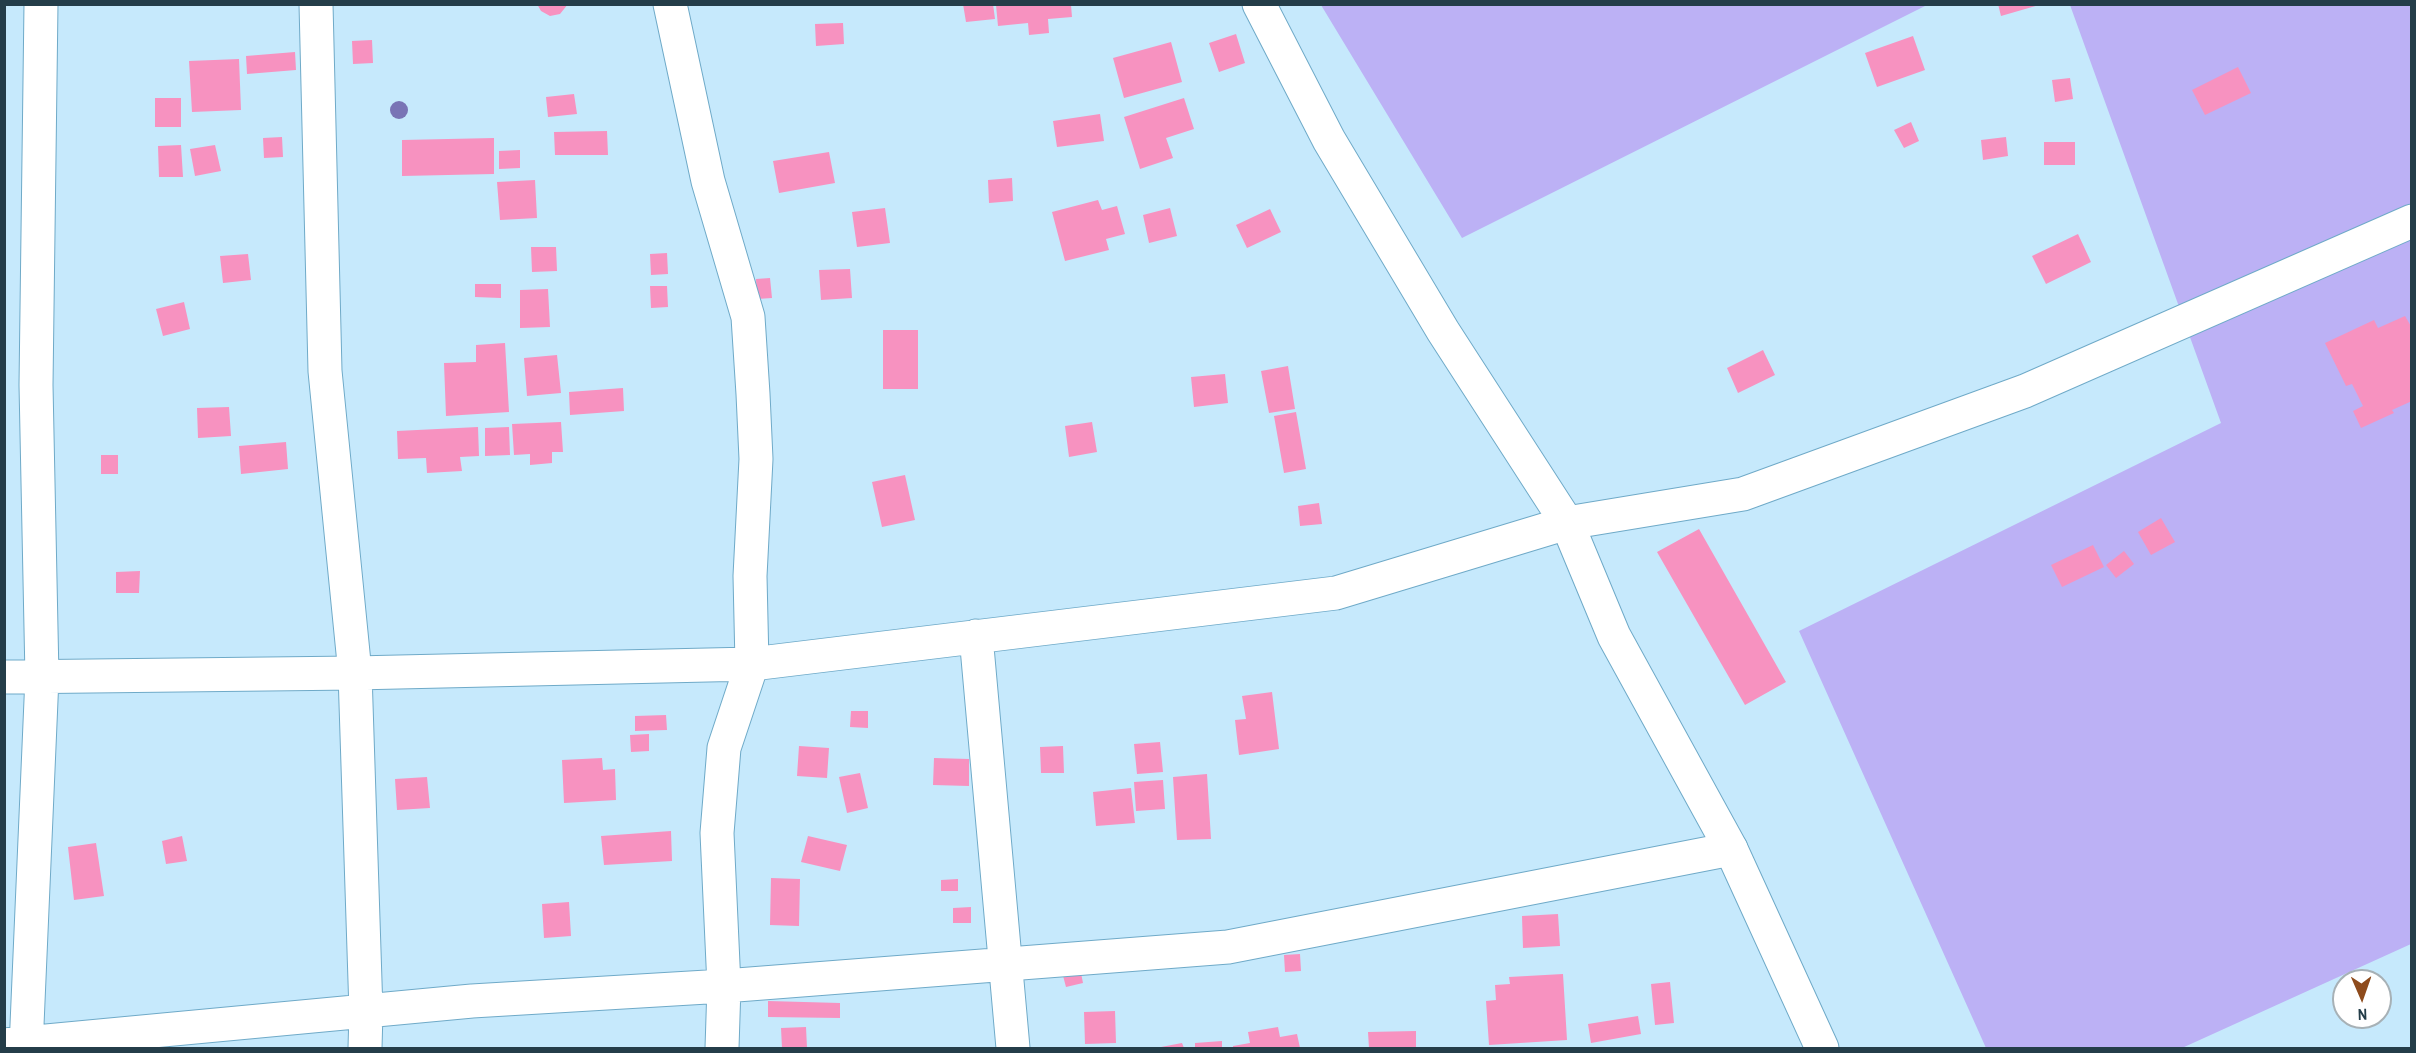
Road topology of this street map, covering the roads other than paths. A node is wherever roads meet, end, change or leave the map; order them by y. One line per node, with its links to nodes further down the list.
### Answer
1 (41, 4): 10 (street)
2 (316, 4): 9 (street)
3 (670, 4): 8 (street)
4 (1259, 4): 6 (street)
5 (2412, 221): 6 (street)
6 (1567, 523): 7 (street); 12 (street)
7 (976, 636): 8 (street); 13 (street)
8 (752, 664): 9 (street); 14 (street)
9 (355, 673): 10 (street); 15 (street)
10 (42, 676): 11 (street); 16 (street)
11 (4, 677)
12 (1731, 849): 13 (street); 20 (street)
13 (1007, 964): 14 (street); 19 (street)
14 (724, 986): 15 (street); 18 (street)
15 (366, 1012): 16 (street); 17 (street)
16 (19, 1046)
17 (365, 1048)
18 (722, 1048)
19 (1013, 1048)
20 (1822, 1048)

